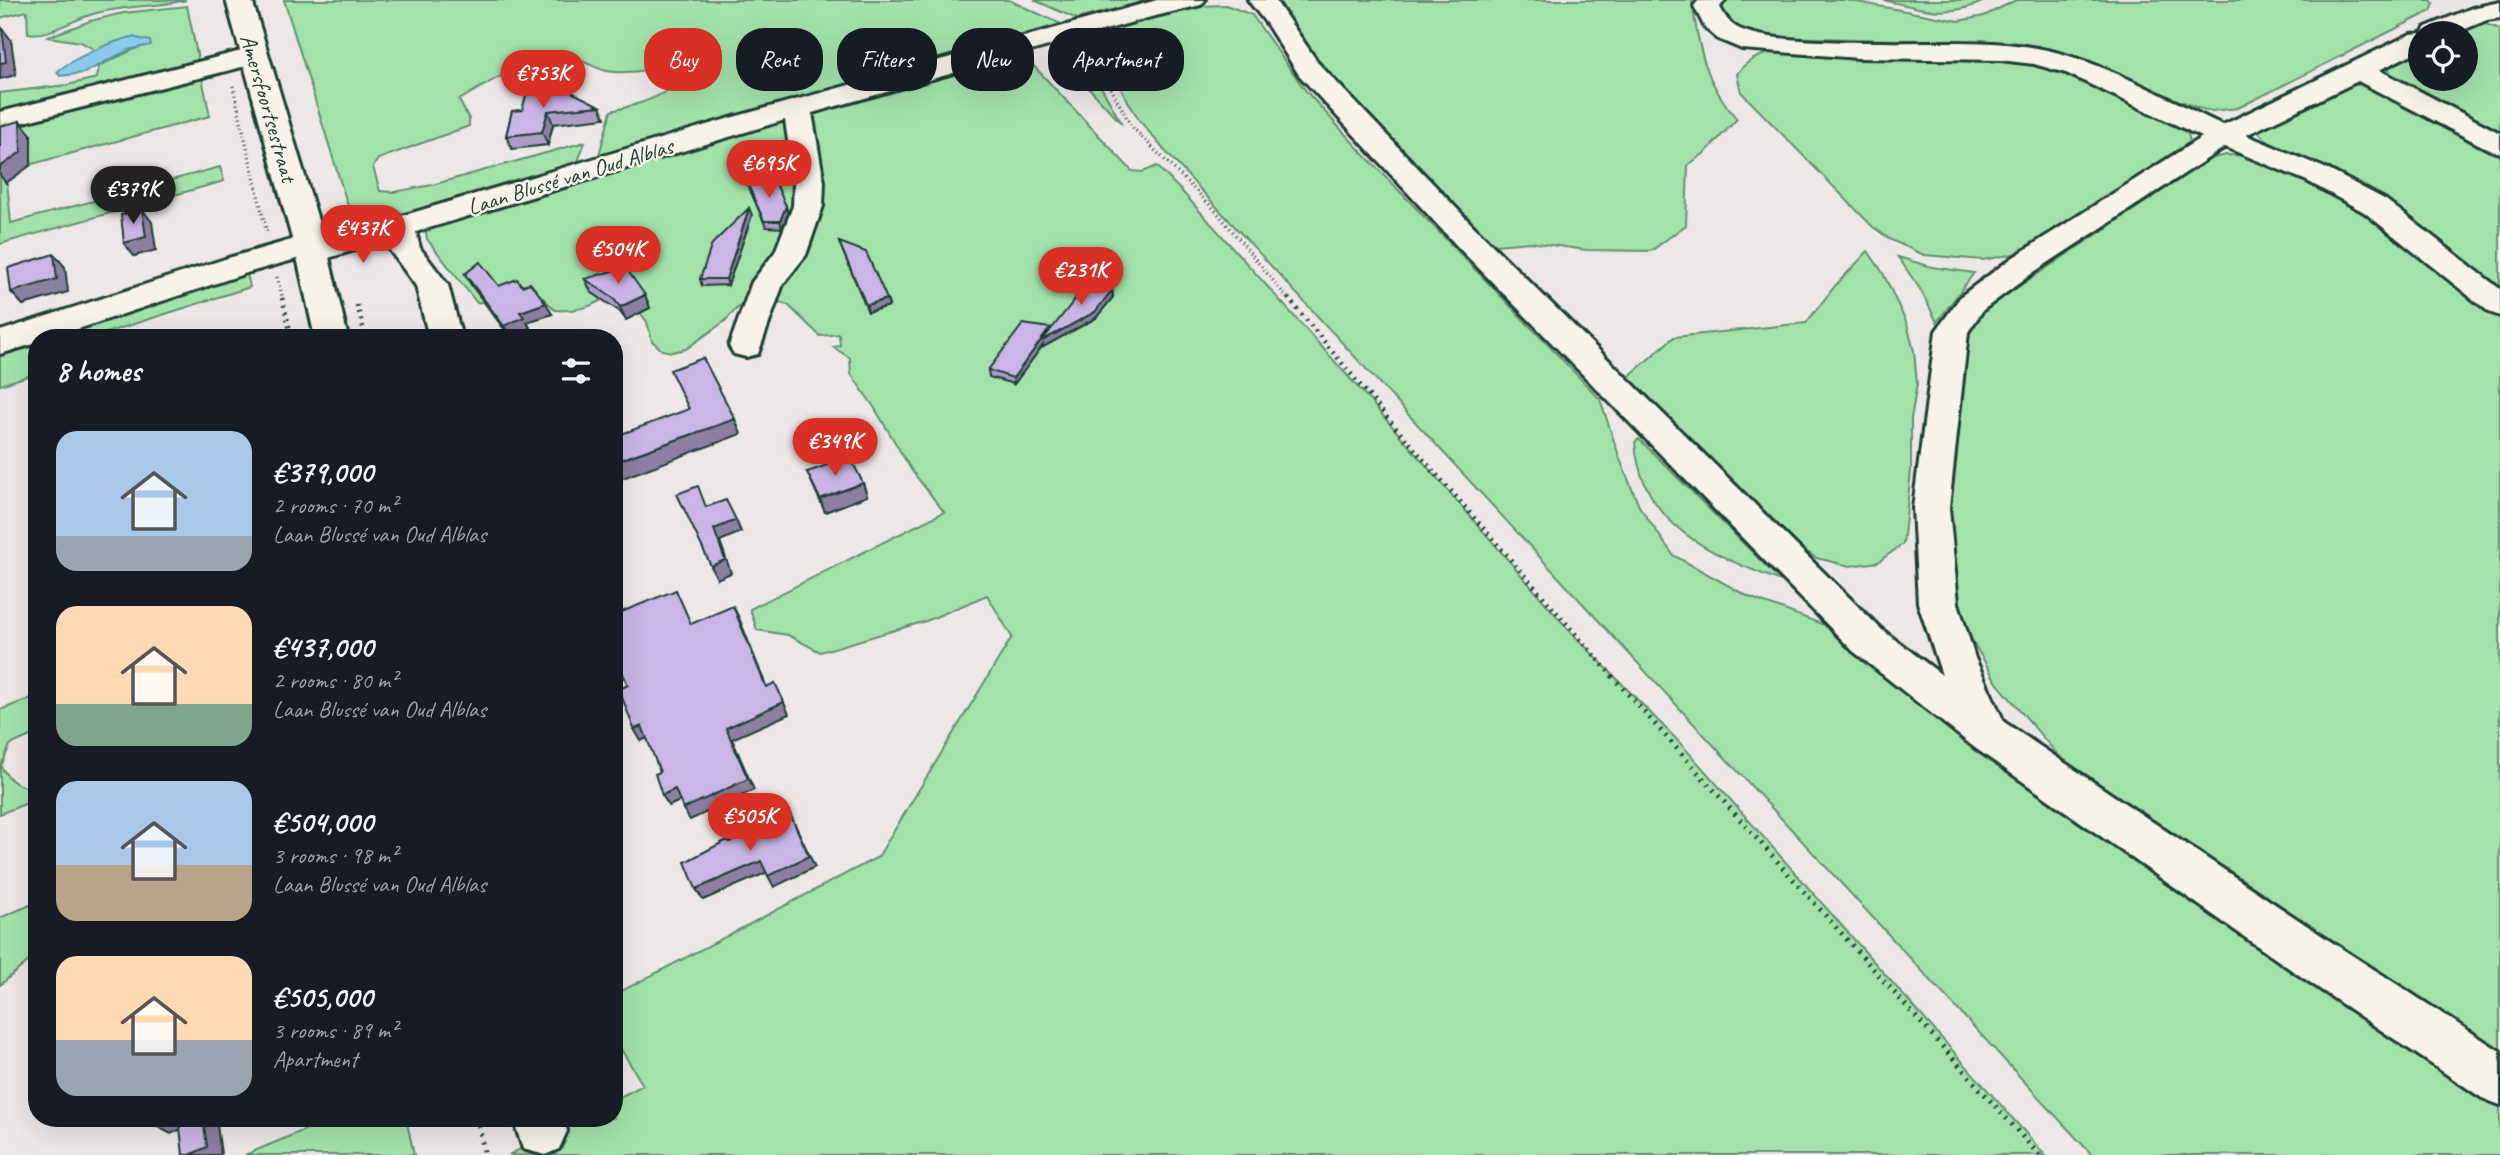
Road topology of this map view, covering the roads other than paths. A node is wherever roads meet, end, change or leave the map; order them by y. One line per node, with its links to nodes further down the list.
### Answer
1 (239, 0): 8 (street, Amersfoortsestraat)
2 (1192, 0): 10 (street, Laan Blussé van Oud Alblas)
3 (1261, 0): 23 (street)
4 (1712, 0): 12 (street)
5 (2500, 10): 6 (street)
6 (2463, 21)
7 (2408, 46): 9 (street)
8 (240, 58): 11 (street); 15 (street, Amersfoortsestraat)
9 (2358, 70): 12 (street); 13 (street)
10 (797, 108): 14 (street, Laan Blussé van Oud Alblas); 22 (street)
11 (0, 120)
12 (2222, 136): 16 (street); 23 (street)
13 (2500, 144)
14 (400, 227): 15 (street, Laan Blussé van Oud Alblas); 19 (street)
15 (310, 249): 17 (street, Laan Blussé van Oud Alblas); 18 (street, Amersfoortsestraat)
16 (2500, 305)
17 (43, 329)
18 (330, 329)
19 (444, 329)
20 (28, 334): 21 (street, Laan Blussé van Oud Alblas)
21 (0, 343)
22 (746, 346)
23 (1990, 735): 24 (street)
24 (2500, 1080)

